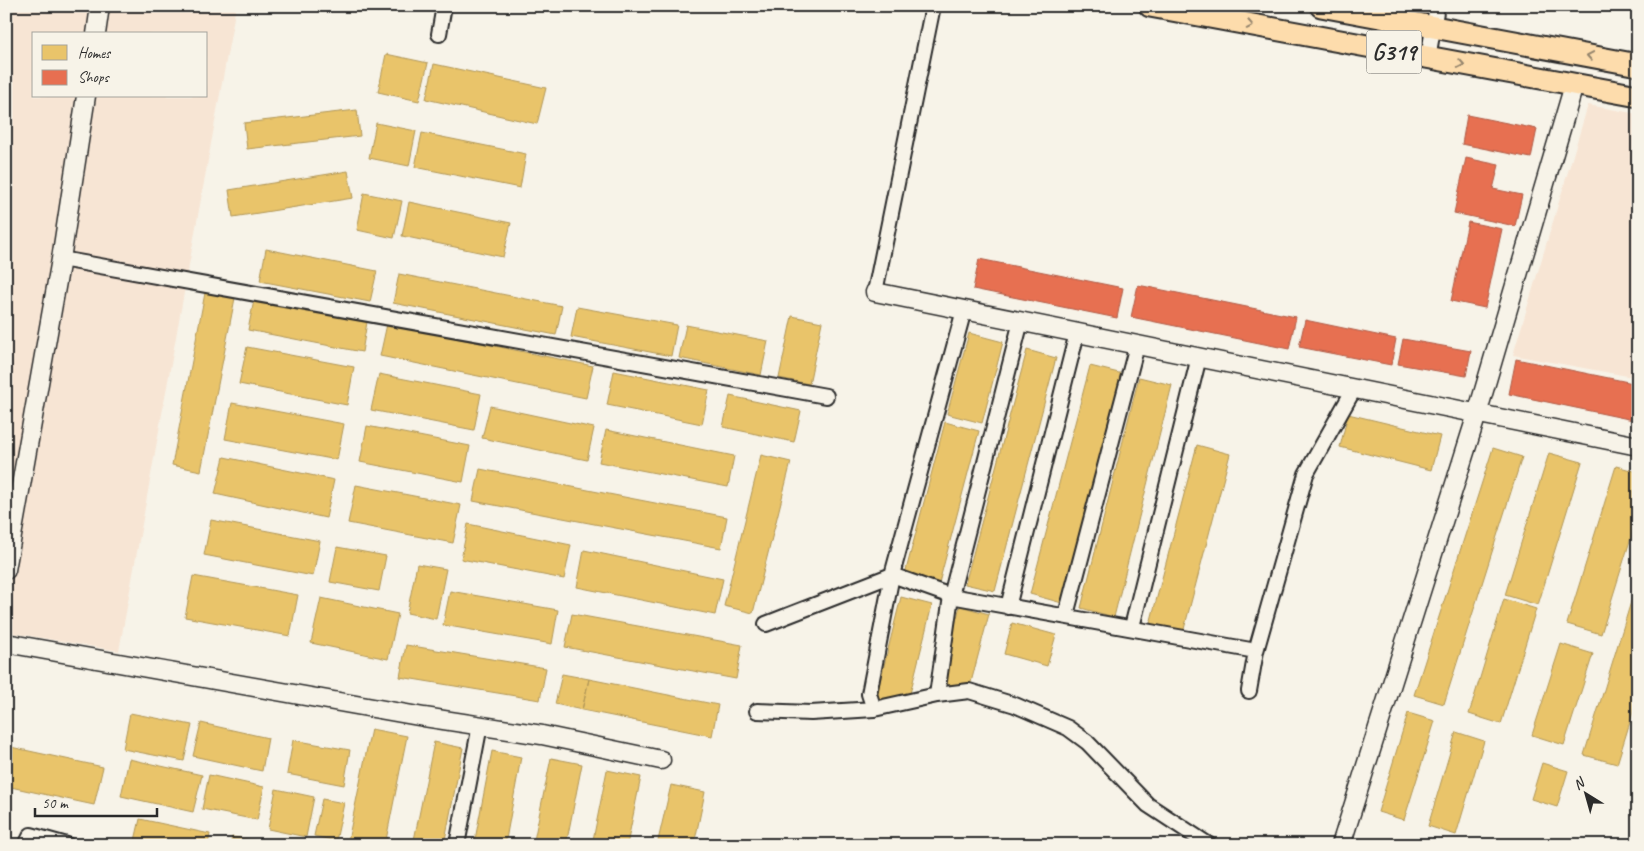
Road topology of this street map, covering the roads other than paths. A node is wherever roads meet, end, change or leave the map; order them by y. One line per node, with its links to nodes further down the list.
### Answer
1 (100, 6): 8 (street)
2 (444, 6): 9 (street)
3 (933, 6): 16 (street)
4 (1150, 6): 10 (main road, G319, one-way to 10)
5 (1321, 6): 7 (main road, G319)
6 (1437, 6): 7 (street)
7 (1433, 27): 10 (street); 11 (main road, G319, one-way to 7)
8 (96, 32)
9 (439, 34)
10 (1428, 58): 12 (main road, G319, one-way to 12)
11 (1638, 65)
12 (1574, 85): 13 (main road, G319); 24 (street)
13 (1638, 96)
14 (86, 98): 15 (street)
15 (62, 259): 23 (street); 26 (street)
16 (875, 292): 17 (street)
17 (964, 310): 18 (street); 27 (street)
18 (1020, 321): 19 (street); 28 (street)
19 (1077, 333): 20 (street); 29 (street)
20 (1137, 345): 21 (street); 30 (street)
21 (1199, 357): 22 (street); 32 (street)
22 (1354, 389): 24 (street); 34 (street)
23 (826, 396)
24 (1477, 414): 25 (street); 45 (street)
25 (1638, 446)
26 (6, 570)
27 (892, 576): 28 (street); 31 (street); 37 (street)
28 (951, 596): 29 (street); 36 (street)
29 (1008, 607): 30 (street)
30 (1066, 615): 32 (street)
31 (766, 624)
32 (1132, 627): 34 (street)
33 (6, 643): 39 (street)
34 (1256, 650): 35 (street)
35 (1249, 691)
36 (938, 695): 37 (street); 44 (street)
37 (874, 709): 38 (street)
38 (757, 711)
39 (480, 726): 40 (street); 43 (street)
40 (662, 760)
41 (26, 845): 42 (street)
42 (67, 845)
43 (457, 845)
44 (1209, 845)
45 (1341, 845)

